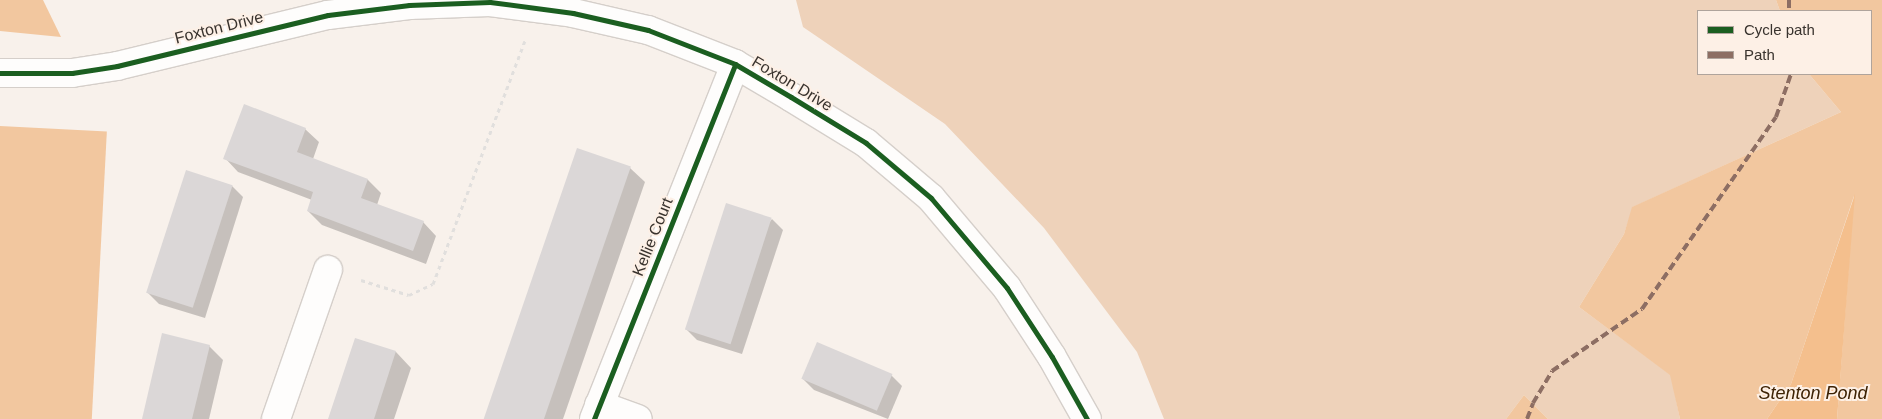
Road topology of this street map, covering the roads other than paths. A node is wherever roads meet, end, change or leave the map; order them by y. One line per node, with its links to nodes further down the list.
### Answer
1 (735, 64): 2 (street, Foxton Drive); 4 (street, Kellie Court); 7 (street, Foxton Drive)
2 (0, 73)
3 (328, 270): 5 (street)
4 (596, 412): 6 (street, Kellie Court)
5 (276, 419)
6 (638, 419)
7 (1087, 419)

